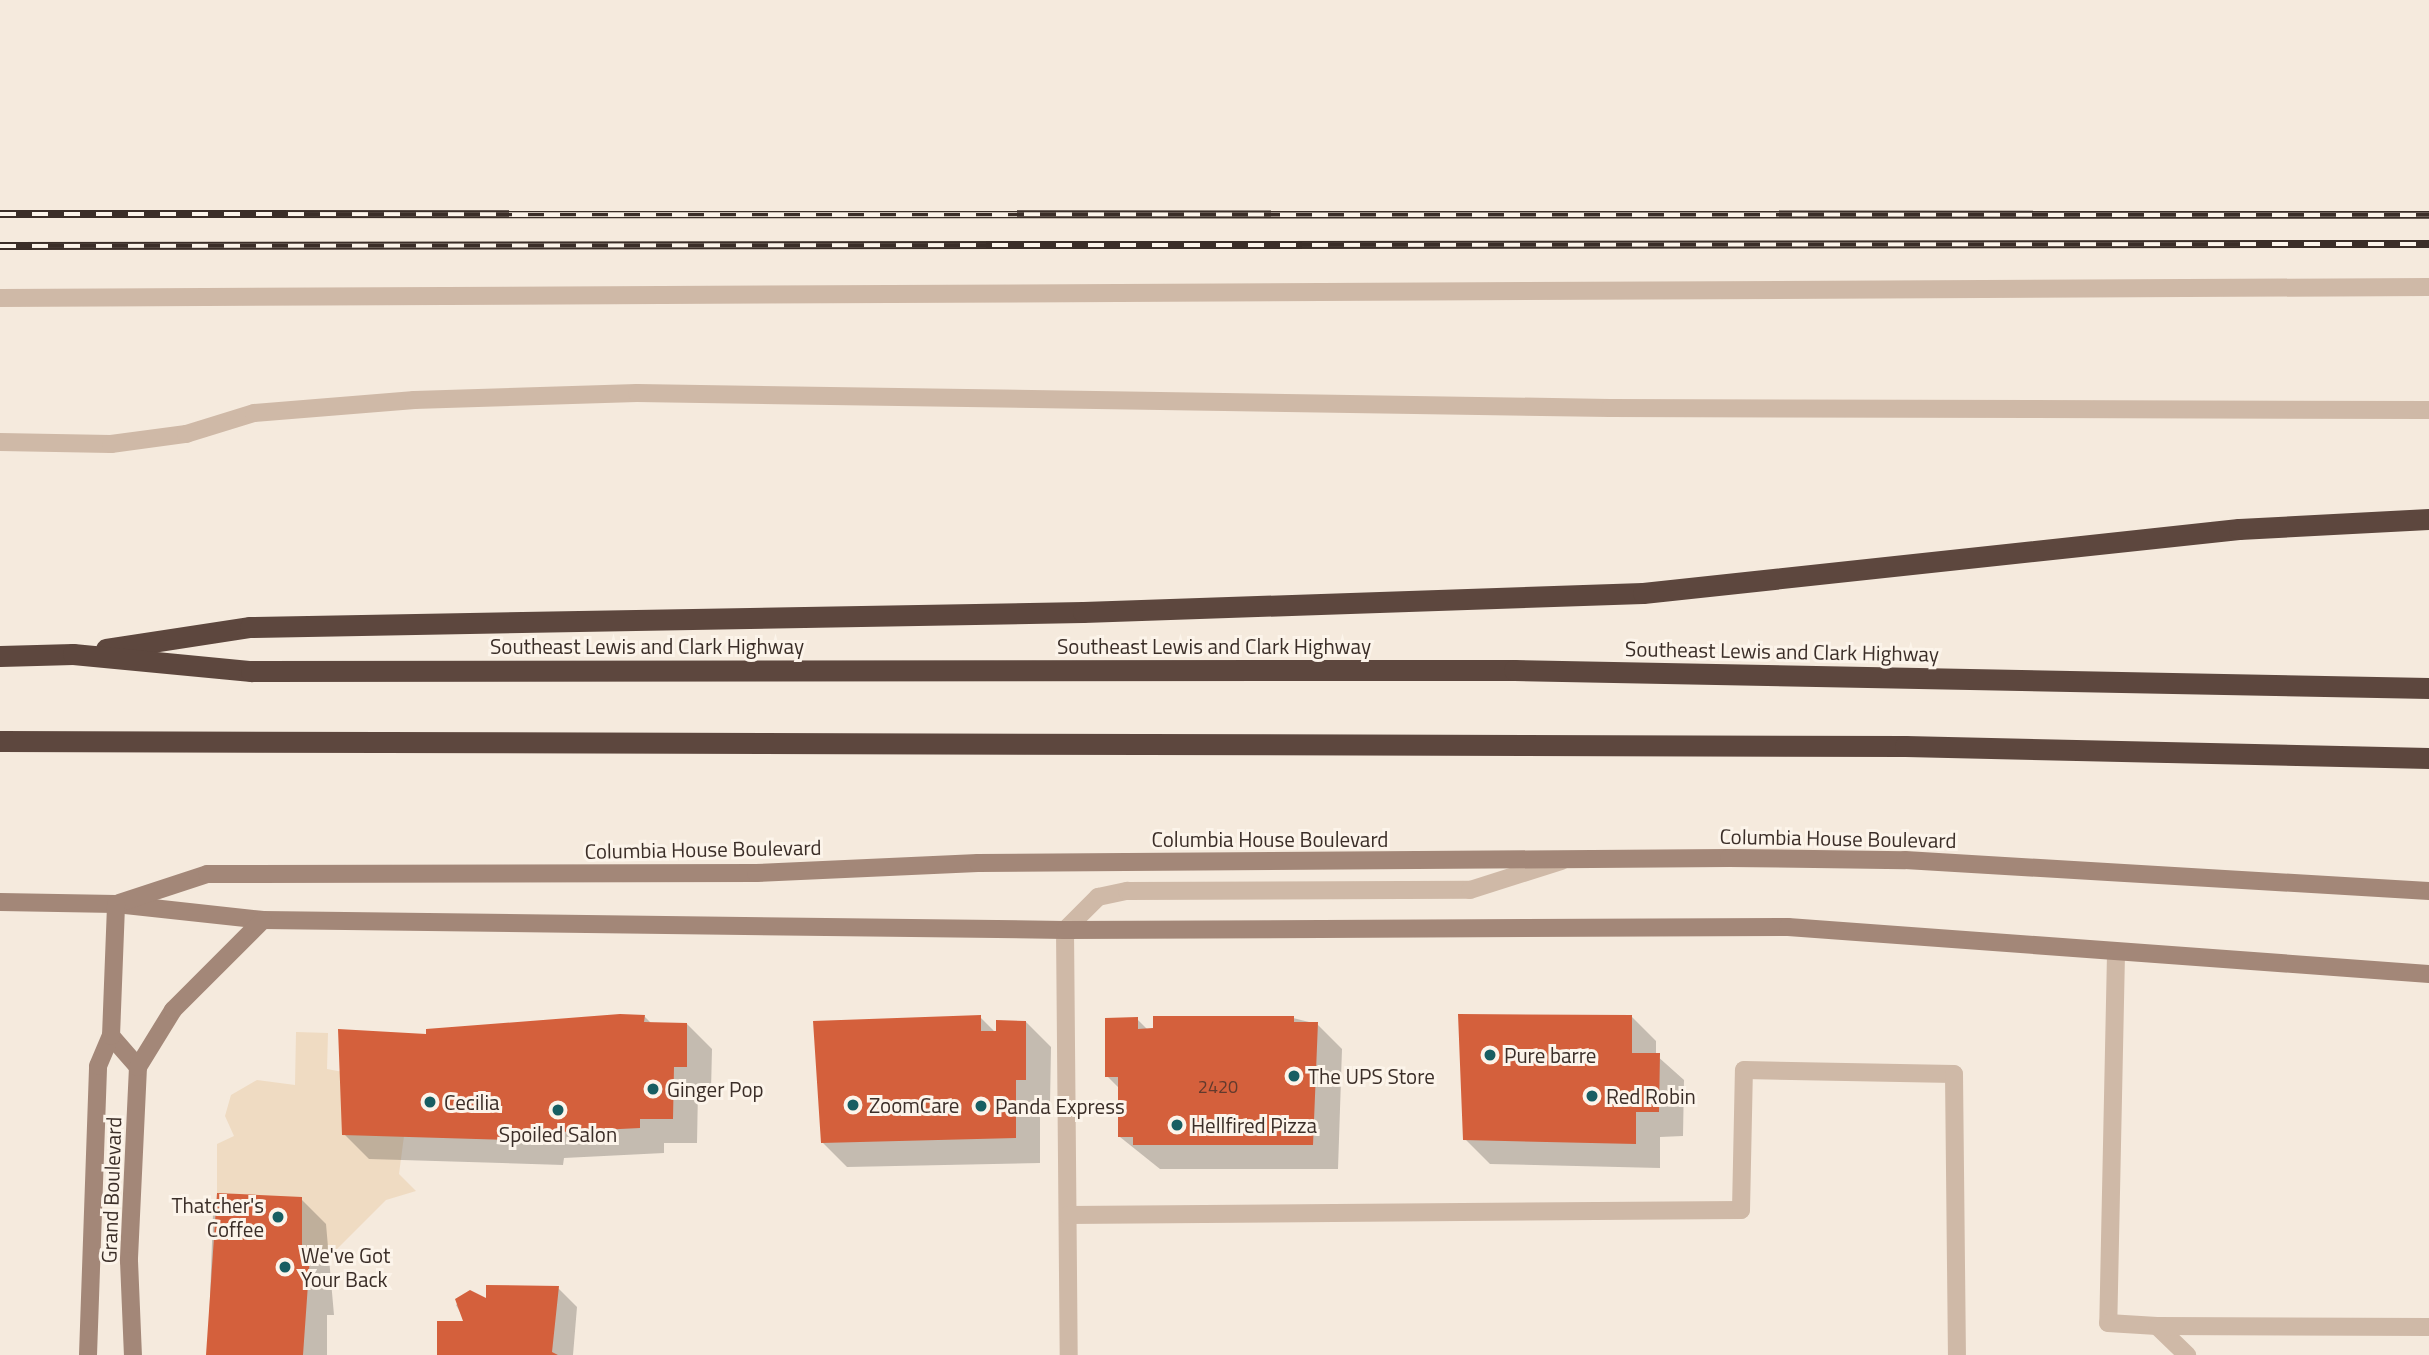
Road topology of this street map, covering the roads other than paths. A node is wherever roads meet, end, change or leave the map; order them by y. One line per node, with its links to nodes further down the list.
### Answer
1 (2429, 287): 2 (street)
2 (0, 298)
3 (2429, 410): 4 (street)
4 (0, 442)
5 (2429, 519): 6 (highway)
6 (73, 654): 7 (highway, Southeast Lewis and Clark Highway); 8 (highway, Southeast Lewis and Clark Highway)
7 (0, 656)
8 (2429, 688)
9 (0, 741): 10 (highway)
10 (2429, 758)
11 (1561, 862): 12 (main road, Columbia House Boulevard); 14 (main road, Columbia House Boulevard); 16 (street)
12 (2429, 891)
13 (0, 902): 14 (main road, Columbia House Boulevard)
14 (116, 904): 15 (main road, Columbia House Boulevard); 19 (main road, Grand Boulevard)
15 (263, 920): 16 (main road, Columbia House Boulevard); 20 (main road)
16 (1065, 930): 17 (main road, Columbia House Boulevard); 21 (street)
17 (2116, 954): 18 (main road, Columbia House Boulevard); 22 (street)
18 (2429, 974)
19 (111, 1036): 20 (main road); 24 (main road, Grand Boulevard)
20 (138, 1067): 25 (main road, Grand Boulevard)
21 (1068, 1215): 26 (street); 27 (street)
22 (2157, 1326): 23 (street); 28 (street)
23 (2429, 1327)
24 (88, 1355)
25 (133, 1355)
26 (1069, 1355)
27 (1957, 1355)
28 (2187, 1355)

